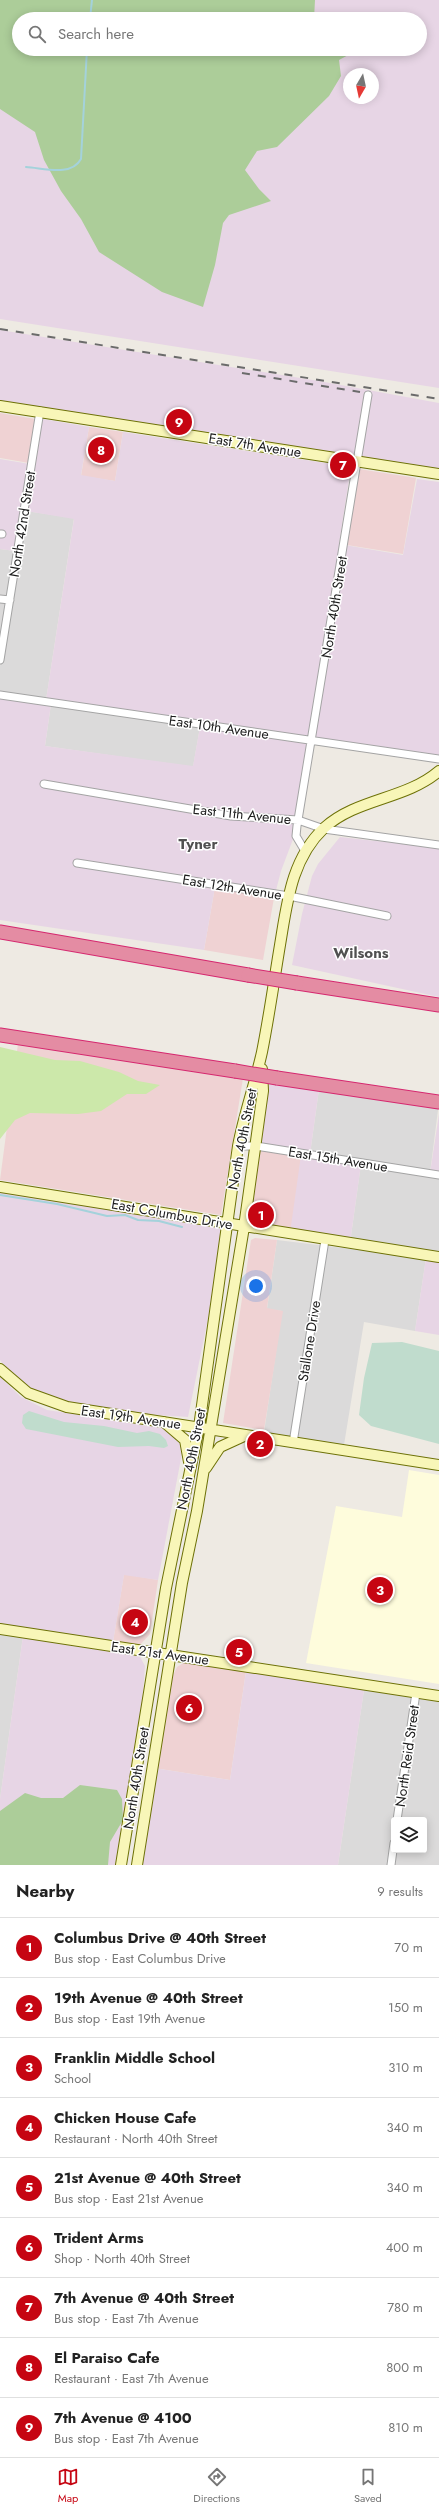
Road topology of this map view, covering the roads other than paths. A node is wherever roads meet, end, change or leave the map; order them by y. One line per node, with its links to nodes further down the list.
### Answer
1 (368, 395): 4 (street, North 40th Street)
2 (0, 406): 3 (main road, East 7th Avenue)
3 (40, 411): 4 (main road, East 7th Avenue); 7 (street, North 42nd Street)
4 (358, 461): 5 (main road, East 7th Avenue); 10 (street, North 40th Street)
5 (439, 474)
6 (0, 598): 7 (street)
7 (10, 600): 8 (street, North 42nd Street)
8 (0, 660)
9 (0, 694): 10 (street, East 10th Avenue)
10 (312, 741): 11 (street, East 10th Avenue); 14 (street, North 40th Street)
11 (439, 759)
12 (439, 771): 15 (main road, North 40th Street)
13 (44, 784): 14 (street, East 11th Avenue)
14 (298, 820): 15 (street, East 11th Avenue); 17 (street, North 40th Street)
15 (324, 829): 16 (street, East 11th Avenue); 17 (main road, North 40th Street)
16 (439, 845)
17 (305, 851): 19 (main road, North 40th Street)
18 (77, 863): 19 (street, East 12th Avenue)
19 (289, 896): 20 (street, East 12th Avenue); 28 (main road, North 40th Street)
20 (386, 916)
21 (0, 932): 23 (highway)
22 (0, 941): 23 (highway)
23 (113, 951): 24 (highway, bridge)
24 (439, 1005)
25 (0, 1028): 27 (highway)
26 (0, 1035): 27 (highway)
27 (82, 1046): 29 (highway, bridge)
28 (261, 1053): 30 (main road, North 40th Street); 31 (main road, North 40th Street)
29 (439, 1102)
30 (238, 1146): 31 (street, East 15th Avenue); 34 (main road, North 40th Street)
31 (256, 1146): 32 (street, East 15th Avenue); 35 (main road, North 40th Street)
32 (439, 1175)
33 (0, 1187): 34 (main road, East Columbus Drive)
34 (228, 1223): 35 (main road, East Columbus Drive); 40 (main road, North 40th Street)
35 (244, 1227): 36 (main road, East Columbus Drive); 41 (main road, North 40th Street)
36 (325, 1240): 37 (main road, East Columbus Drive); 43 (street, Stallone Drive)
37 (439, 1258)
38 (0, 1369): 39 (main road, East 19th Avenue)
39 (163, 1421): 40 (main road, East 19th Avenue); 45 (main road)
40 (199, 1427): 41 (main road, East 19th Avenue); 45 (main road, North 40th Street)
41 (210, 1429): 42 (main road, East 19th Avenue); 46 (main road, North 40th Street)
42 (248, 1436): 43 (main road, East 19th Avenue); 46 (main road)
43 (293, 1443): 44 (main road, East 19th Avenue)
44 (439, 1465)
45 (190, 1470): 48 (main road, North 40th Street)
46 (204, 1471): 49 (main road, North 40th Street)
47 (0, 1629): 48 (main road, East 21st Avenue)
48 (156, 1653): 49 (main road, East 21st Avenue); 52 (main road, North 40th Street)
49 (170, 1654): 50 (main road, East 21st Avenue); 53 (main road, North 40th Street)
50 (416, 1693): 51 (main road, East 21st Avenue); 54 (street, North Reid Street)
51 (439, 1696)
52 (138, 1760): 53 (main road); 56 (main road, North 40th Street)
53 (154, 1763): 57 (main road, North 40th Street)
54 (397, 1817)
55 (393, 1853): 58 (street)
56 (121, 1865)
57 (137, 1865)
58 (391, 1865)

